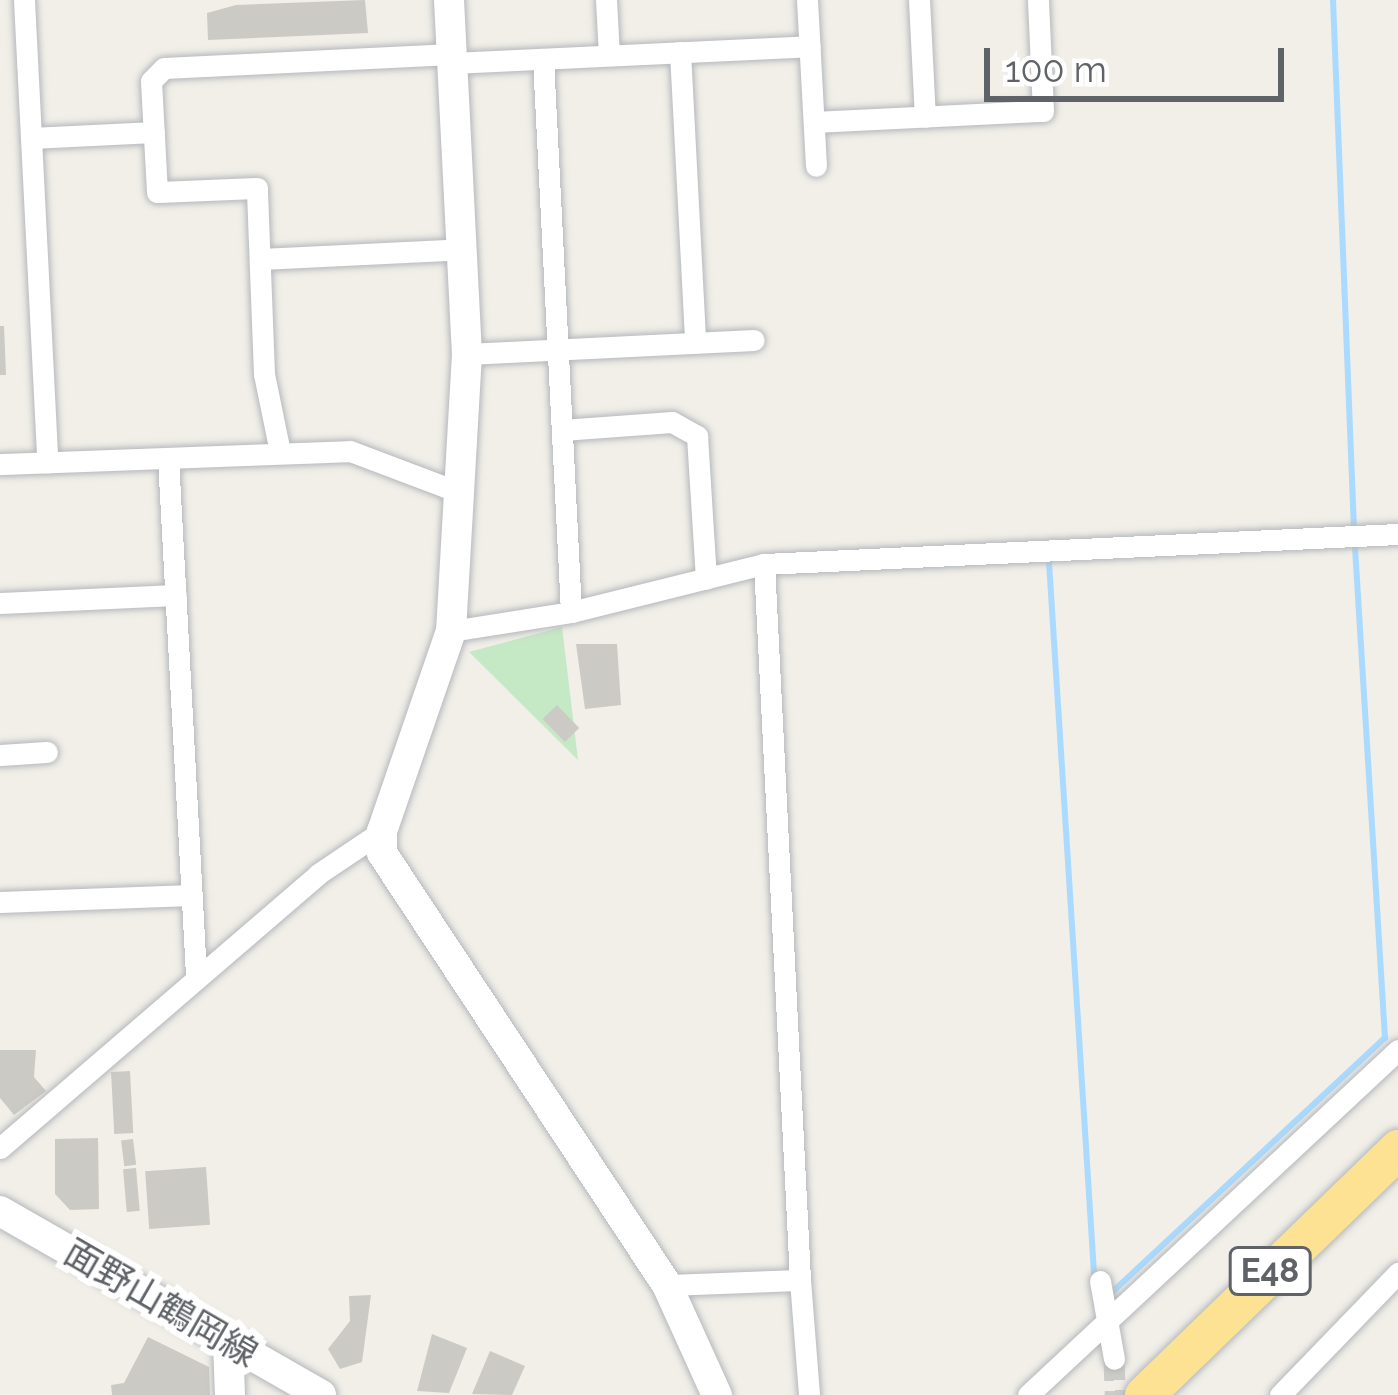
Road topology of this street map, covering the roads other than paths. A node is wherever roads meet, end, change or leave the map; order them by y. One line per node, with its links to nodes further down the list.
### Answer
1 (24, 0): 15 (street)
2 (449, 0): 10 (street)
3 (606, 0): 9 (street)
4 (807, 0): 7 (street)
5 (919, 0): 12 (street)
6 (1038, 0): 12 (street)
7 (810, 46): 8 (street); 13 (street)
8 (680, 52): 9 (street); 20 (street)
9 (609, 56): 11 (street)
10 (452, 58): 11 (street); 14 (street); 17 (street)
11 (543, 58): 21 (street)
12 (925, 117): 13 (street)
13 (814, 122): 16 (street)
14 (154, 132): 15 (street); 18 (street)
15 (31, 138): 26 (street)
16 (816, 166)
17 (462, 249): 18 (street); 22 (street)
18 (260, 259): 24 (street)
19 (754, 340): 20 (street)
20 (695, 344): 21 (street)
21 (558, 350): 22 (street); 23 (street)
22 (467, 354): 28 (street)
23 (562, 430): 31 (street); 34 (street)
24 (280, 452): 25 (street); 28 (street)
25 (168, 458): 26 (street); 32 (street)
26 (47, 462): 27 (street)
27 (0, 464)
28 (460, 493): 35 (street)
29 (1398, 533): 30 (street)
30 (764, 564): 31 (street); 48 (street)
31 (706, 579): 34 (street)
32 (176, 595): 33 (street); 39 (street)
33 (0, 603)
34 (572, 611): 35 (street)
35 (451, 631): 38 (street)
36 (47, 752): 37 (street)
37 (0, 755)
38 (382, 831): 41 (street); 50 (street)
39 (192, 895): 40 (street); 41 (street)
40 (0, 902)
41 (196, 976): 43 (street)
42 (1398, 1050): 51 (street)
43 (0, 1148)
44 (1398, 1149): 59 (highway, E48)
45 (1398, 1181): 60 (highway, E48)
46 (0, 1211): 52 (street, 面野山鶴岡線)
47 (1398, 1273): 61 (street)
48 (800, 1280): 50 (street); 57 (street)
49 (1100, 1281): 51 (street)
50 (668, 1285): 56 (street)
51 (1107, 1322): 53 (street); 58 (street)
52 (228, 1341): 54 (street); 55 (street, 面野山鶴岡線)
53 (1114, 1359)
54 (230, 1395)
55 (321, 1395)
56 (717, 1395)
57 (809, 1395)
58 (1028, 1395)
59 (1144, 1395)
60 (1181, 1395)
61 (1280, 1395)

